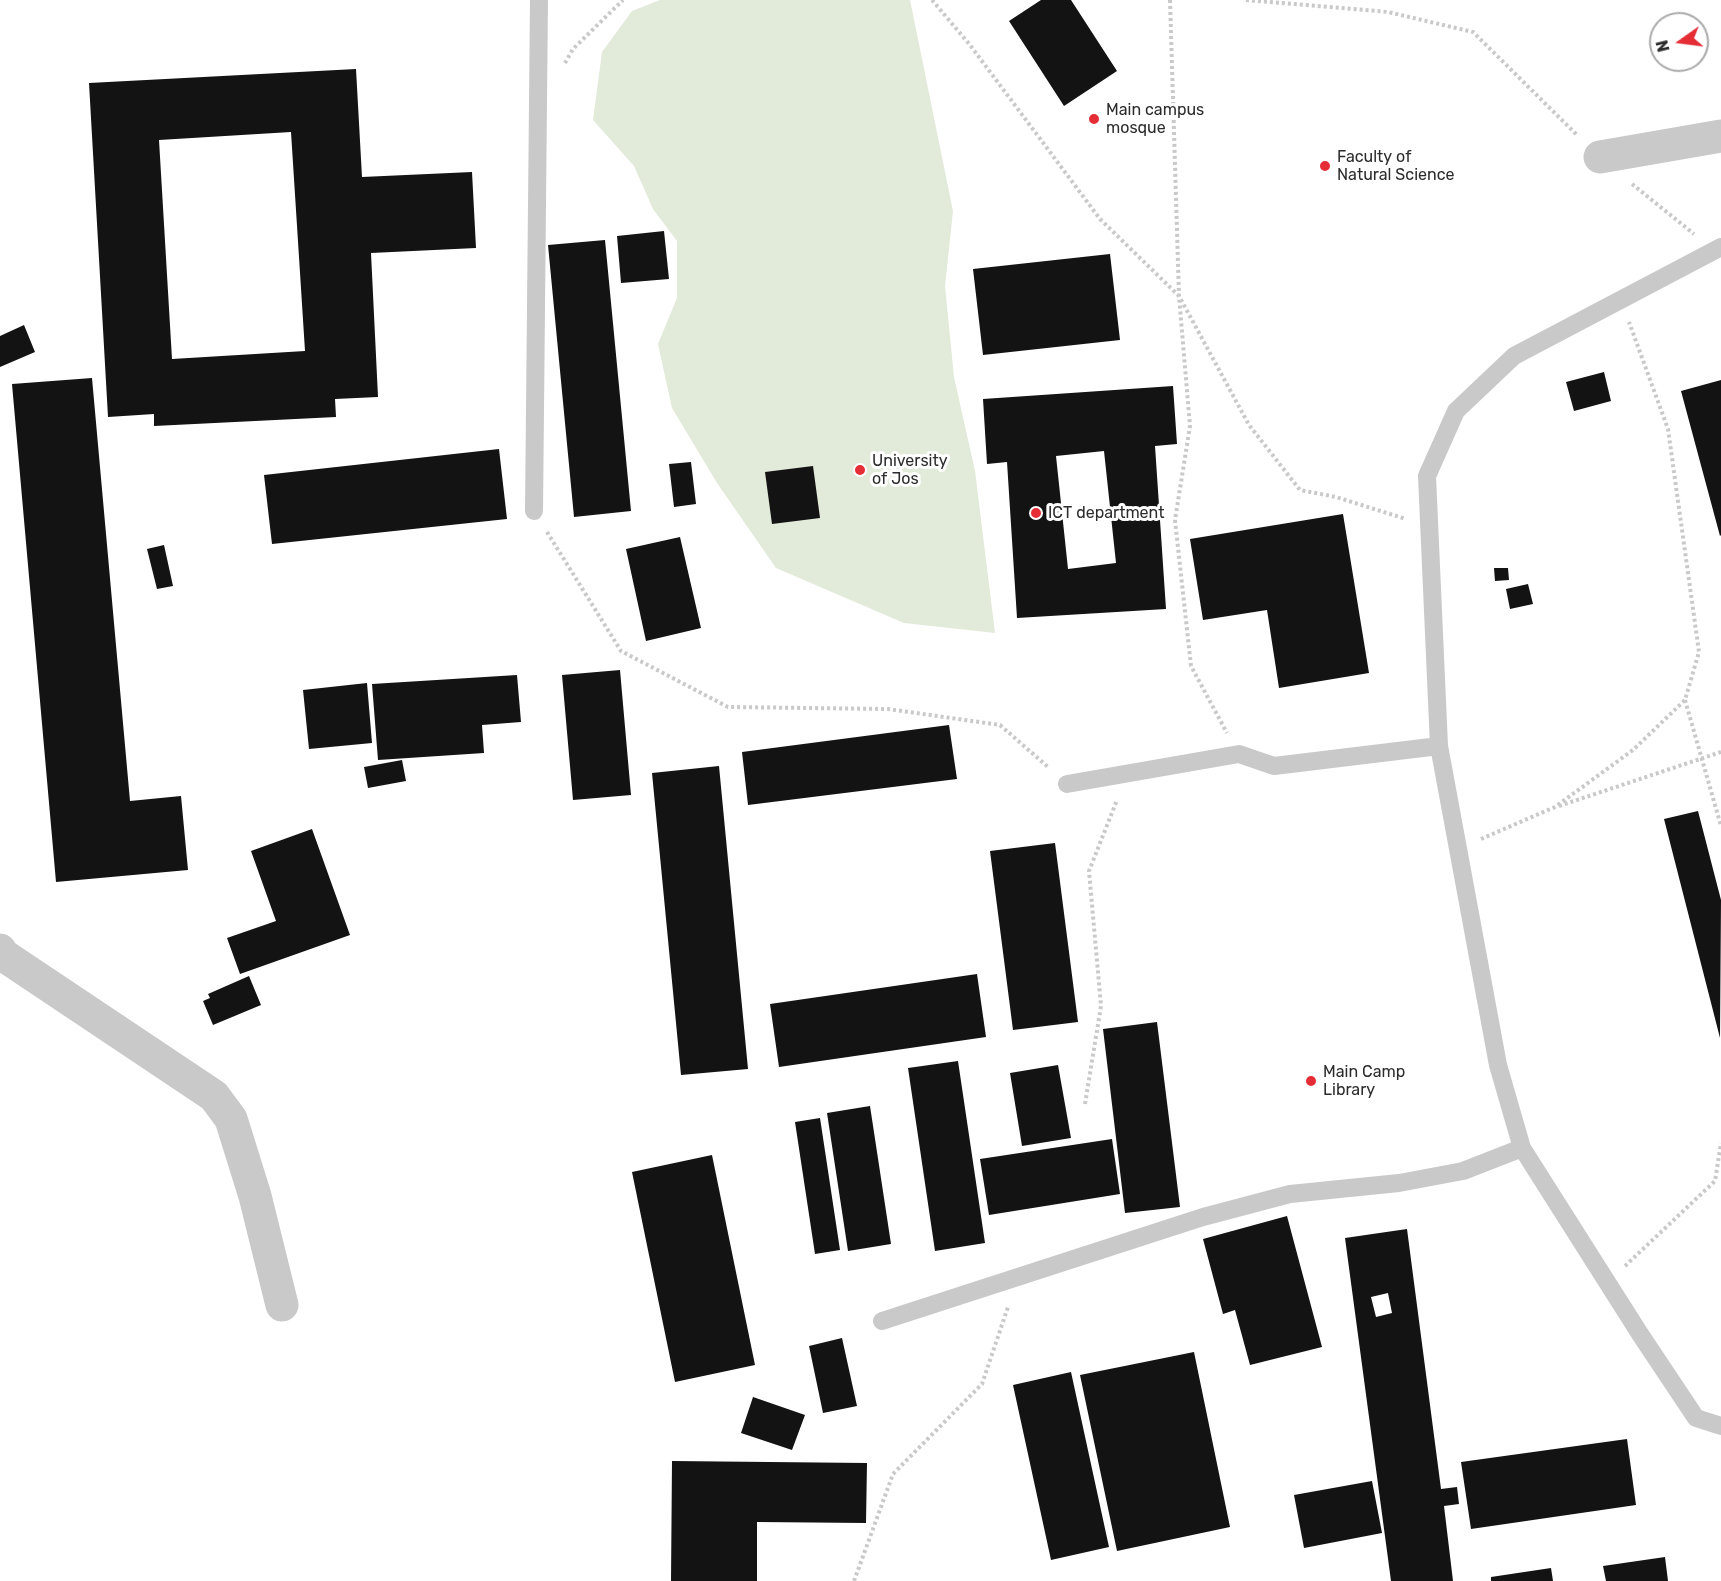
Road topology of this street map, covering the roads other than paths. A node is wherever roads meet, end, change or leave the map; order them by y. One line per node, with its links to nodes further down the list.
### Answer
1 (539, 0): 5 (lane)
2 (1721, 136): 3 (street)
3 (1600, 157)
4 (1717, 248): 6 (lane)
5 (534, 511)
6 (1439, 746): 7 (lane); 9 (lane)
7 (1067, 784)
8 (0, 950): 10 (street)
9 (1522, 1148): 11 (lane); 12 (lane)
10 (282, 1305)
11 (882, 1322)
12 (1721, 1426)

